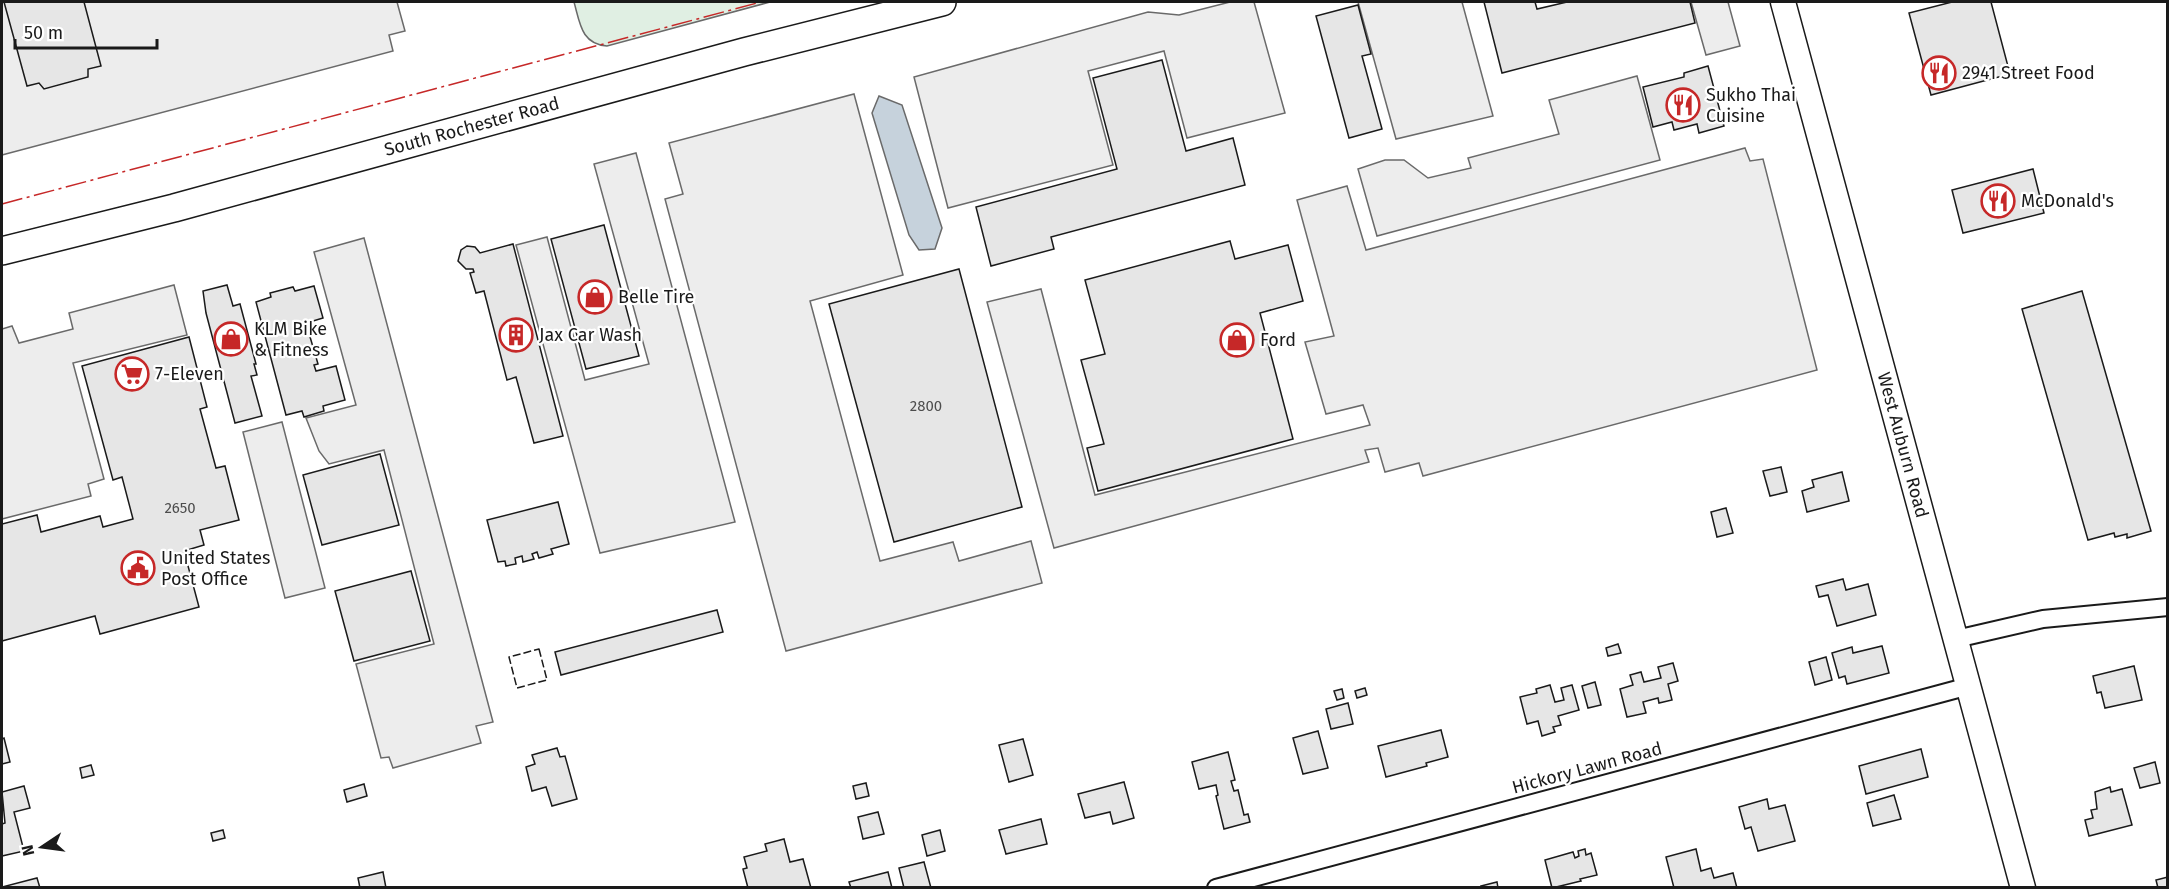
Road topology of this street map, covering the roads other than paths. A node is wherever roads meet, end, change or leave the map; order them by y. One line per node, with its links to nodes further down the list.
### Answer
1 (942, 2): 3 (main road, South Rochester Road)
2 (1784, 2): 5 (main road, West Auburn Road)
3 (2, 251)
4 (2168, 607): 5 (street)
5 (1956, 639): 6 (main road, West Auburn Road)
6 (1968, 686): 7 (street, Hickory Lawn Road); 8 (main road, West Auburn Road)
7 (1216, 888)
8 (2023, 888)

